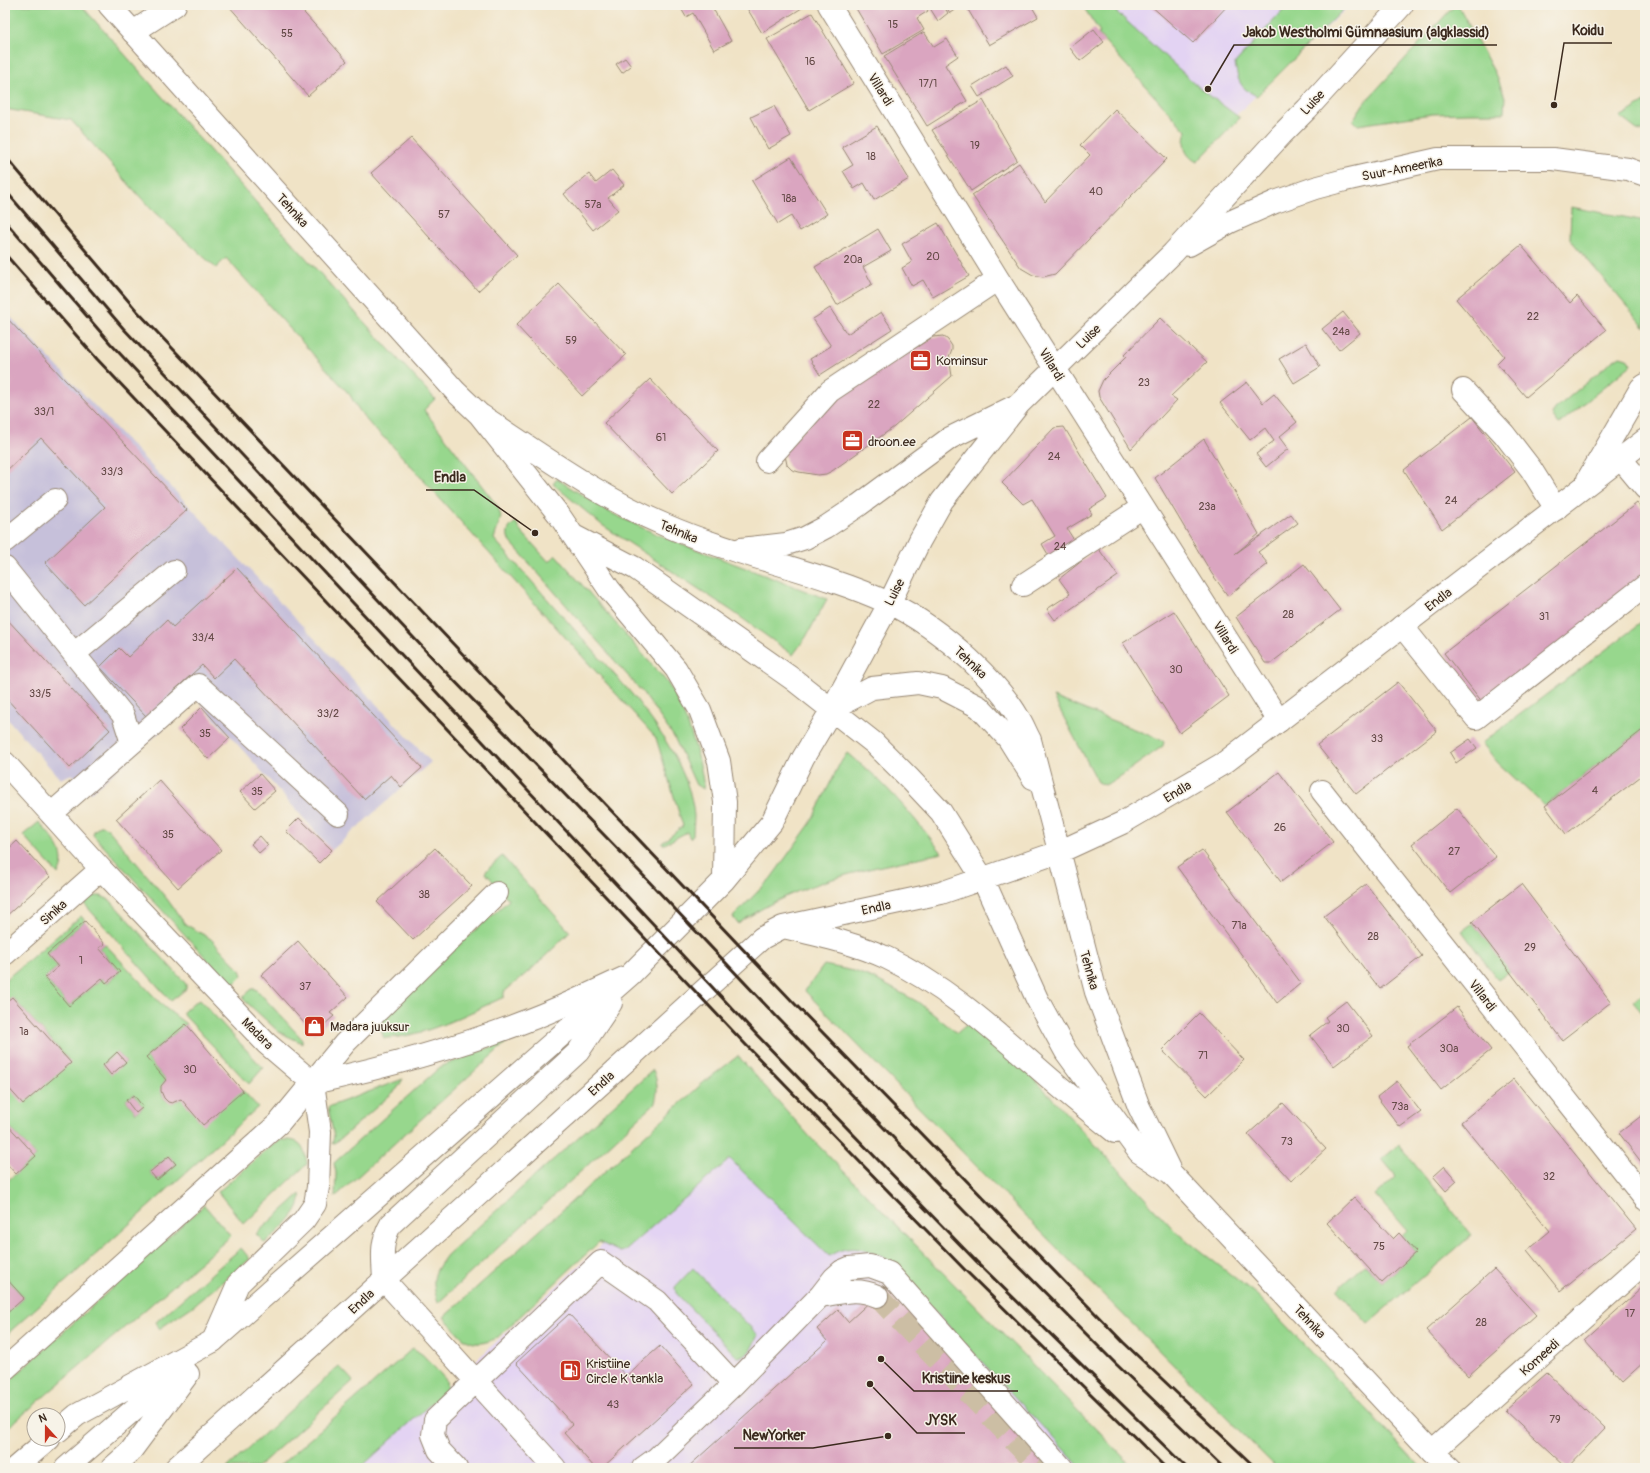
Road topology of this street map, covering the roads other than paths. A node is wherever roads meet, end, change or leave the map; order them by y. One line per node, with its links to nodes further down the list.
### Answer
1 (109, 5): 5 (main road, Tehnika)
2 (175, 5): 5 (main road)
3 (829, 5): 8 (main road, Villardi)
4 (1402, 5): 7 (main road, Luise)
5 (133, 32): 13 (main road, Tehnika)
6 (1645, 175): 7 (main road, Suur-Ameerika)
7 (1174, 253): 9 (main road, Luise)
8 (998, 280): 9 (main road, Villardi); 16 (main road)
9 (1055, 369): 12 (main road, Luise); 20 (main road, Villardi)
10 (1645, 385): 18 (main road)
11 (1463, 390): 21 (main road)
12 (1019, 404): 24 (main road); 29 (main road, Luise)
13 (479, 414): 22 (main road, Tehnika); 24 (main road, Tehnika)
14 (1645, 440): 15 (main road, Endla)
15 (1621, 459): 17 (main road); 18 (main road, Endla)
16 (767, 461)
17 (1645, 488)
18 (1582, 489): 21 (main road, Endla)
19 (55, 500): 23 (main road)
20 (1143, 507): 27 (main road); 33 (main road, Villardi)
21 (1556, 509): 30 (main road, Endla)
22 (574, 536): 32 (main road, Tehnika); 43 (main road)
23 (5, 541)
24 (734, 550): 29 (main road, Tehnika)
25 (5, 568): 31 (main road)
26 (174, 570): 31 (main road)
27 (1023, 585)
28 (1645, 586): 30 (main road)
29 (889, 604): 32 (main road, Luise); 37 (main road, Tehnika)
30 (1402, 626): 33 (main road, Endla)
31 (74, 654): 34 (main road)
32 (832, 709): 37 (main road); 42 (main road, Tehnika); 43 (main road)
33 (1279, 721): 40 (main road, Endla)
34 (132, 743): 38 (main road); 39 (main road)
35 (5, 763): 38 (main road, Madara)
36 (1322, 791): 51 (main road, Villardi)
37 (1044, 796): 40 (main road, Tehnika)
38 (51, 814): 41 (main road, Madara)
39 (338, 814)
40 (1059, 852): 42 (main road, Endla); 50 (main road, Tehnika)
41 (101, 869): 46 (main road, Sinika); 48 (main road, Madara)
42 (983, 879): 45 (main road, Endla); 49 (main road, Tehnika)
43 (724, 880): 47 (main road)
44 (498, 893): 48 (main road)
45 (783, 927): 49 (main road); 53 (main road, Endla)
46 (5, 954)
47 (630, 975): 48 (main road); 53 (main road); 56 (main road)
48 (313, 1082): 56 (main road); 57 (main road)
49 (1139, 1152): 50 (main road, Tehnika)
50 (1171, 1173): 62 (main road, Tehnika)
51 (1645, 1198)
52 (1645, 1262): 62 (main road, Komeedi)
53 (384, 1280): 58 (main road); 66 (main road, Endla)
54 (820, 1296): 55 (main road); 59 (main road); 70 (main road)
55 (876, 1296)
56 (213, 1341): 60 (main road); 64 (main road); 65 (main road)
57 (5, 1369)
58 (476, 1380): 59 (main road); 67 (main road); 68 (main road)
59 (734, 1384): 69 (main road)
60 (66, 1424)
61 (40, 1447): 63 (main road)
62 (1432, 1452): 71 (main road, Tehnika)
63 (15, 1468)
64 (66, 1468)
65 (112, 1468)
66 (176, 1468)
67 (456, 1468)
68 (555, 1468)
69 (643, 1468)
70 (1062, 1468)
71 (1450, 1468)

